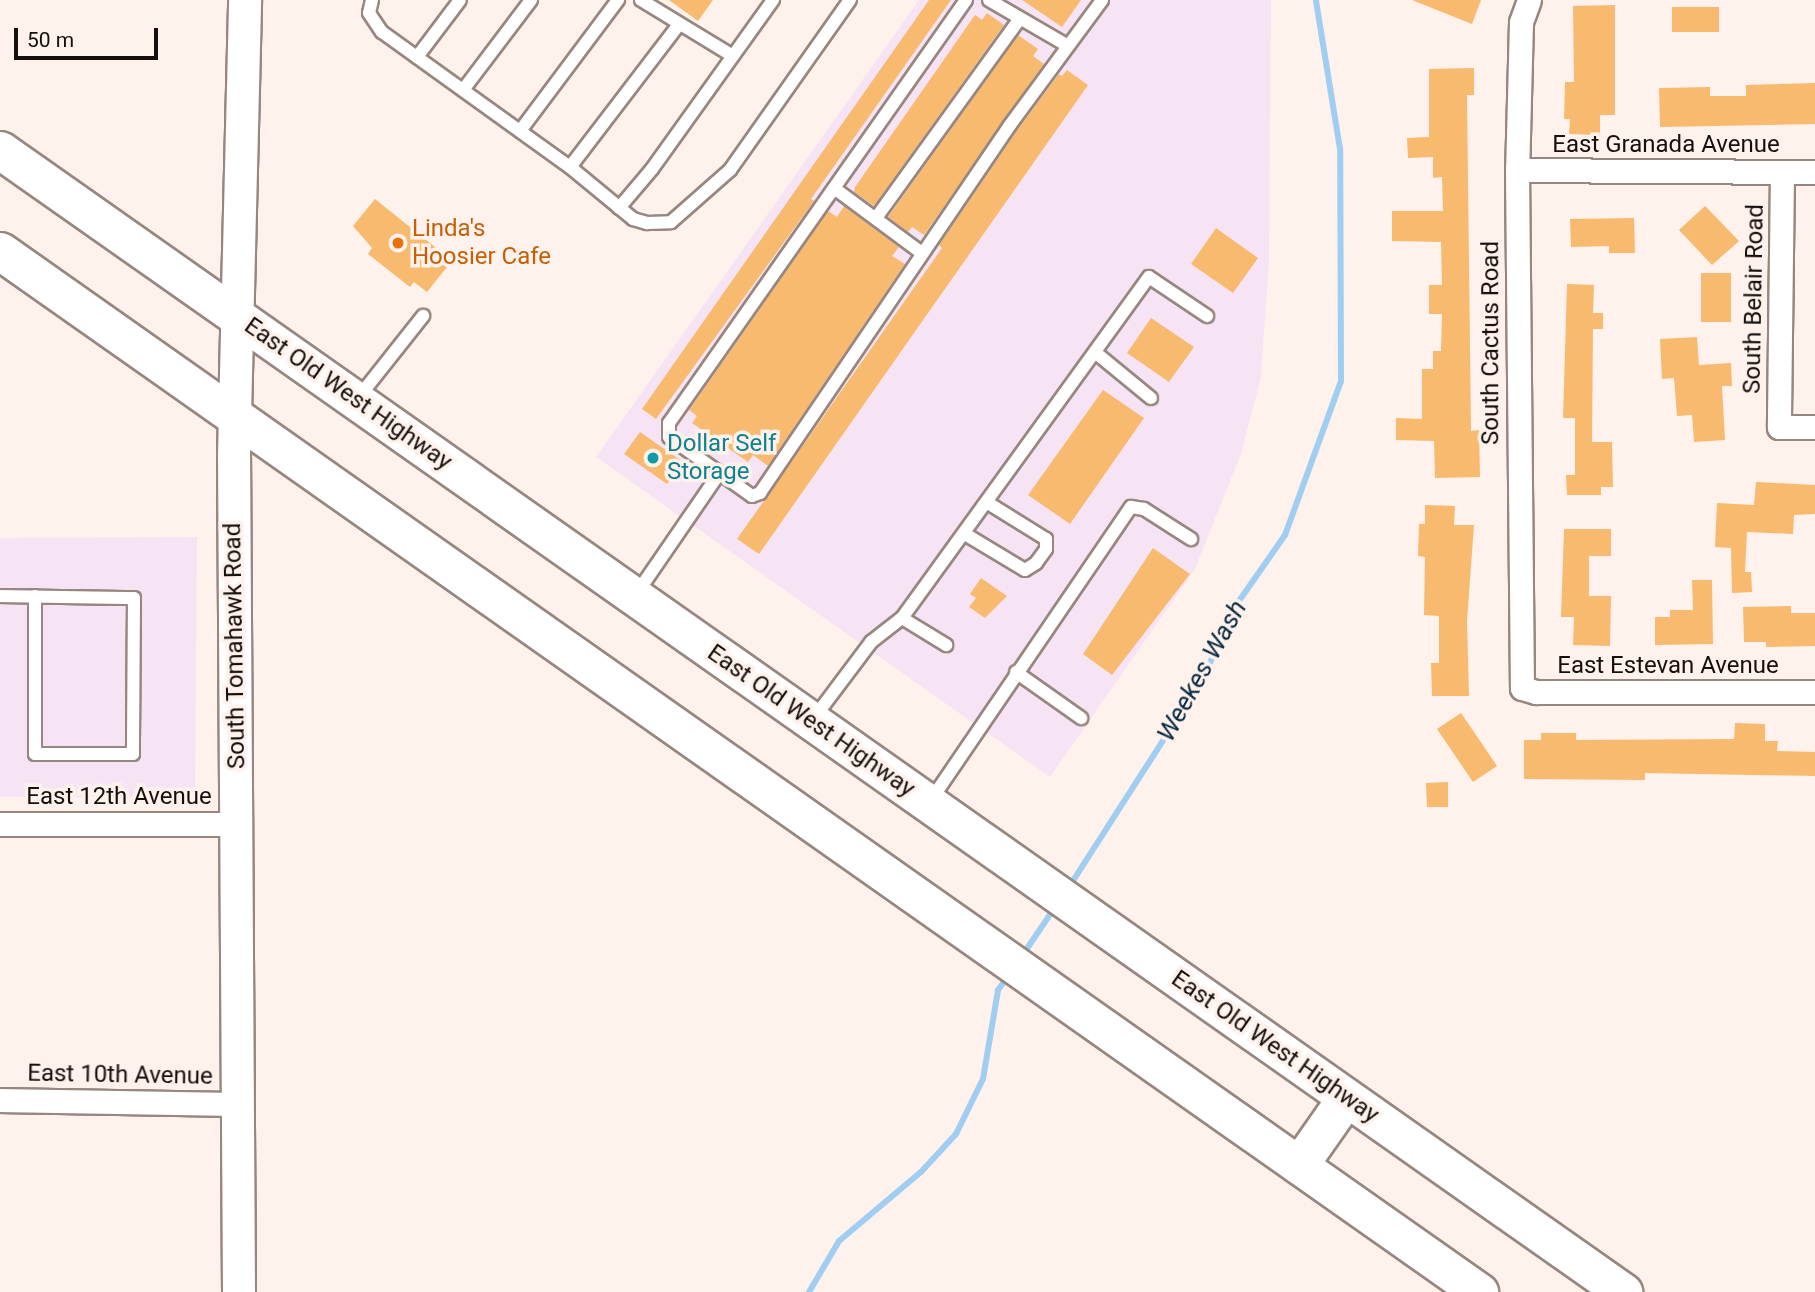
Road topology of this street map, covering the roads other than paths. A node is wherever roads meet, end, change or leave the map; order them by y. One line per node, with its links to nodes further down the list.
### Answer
1 (245, 0): 30 (main road, South Tomahawk Road)
2 (372, 0): 17 (lane)
3 (460, 0): 17 (lane)
4 (531, 0): 18 (lane)
5 (618, 0): 19 (lane)
6 (641, 0): 14 (lane)
7 (774, 0): 16 (lane)
8 (850, 0): 26 (lane)
9 (966, 0): 25 (lane)
10 (989, 0): 13 (lane)
11 (1102, 0): 15 (lane)
12 (1529, 0): 22 (street, South Cactus Road)
13 (1020, 18): 15 (lane); 27 (lane)
14 (677, 27): 16 (lane); 21 (lane)
15 (1068, 47): 28 (lane)
16 (731, 55): 26 (lane)
17 (417, 57): 18 (lane)
18 (463, 90): 19 (lane)
19 (520, 131): 21 (lane)
20 (0, 150): 30 (main road, East Old West Highway)
21 (570, 167): 26 (lane)
22 (1517, 170): 23 (street, East Granada Avenue); 48 (street, South Cactus Road)
23 (1782, 172): 24 (street, East Granada Avenue); 37 (street, South Belair Road)
24 (1815, 172)
25 (834, 188): 27 (lane); 38 (lane)
26 (618, 208)
27 (876, 218): 28 (lane)
28 (922, 253): 38 (lane)
29 (2, 256): 36 (main road)
30 (237, 316): 35 (main road, East Old West Highway); 36 (main road, South Tomahawk Road)
31 (423, 316): 35 (lane)
32 (1206, 316): 33 (lane)
33 (1096, 353): 34 (lane); 39 (lane)
34 (1151, 398)
35 (356, 400): 44 (main road, East Old West Highway)
36 (234, 415): 54 (main road, South Tomahawk Road); 58 (main road)
37 (1815, 427)
38 (718, 475): 44 (lane)
39 (988, 503): 40 (lane); 40 (lane)
40 (965, 534): 45 (lane)
41 (1191, 539): 47 (lane)
42 (0, 596): 43 (lane)
43 (35, 596): 43 (lane)
44 (635, 596): 51 (main road, East Old West Highway)
45 (902, 618): 46 (lane); 51 (lane)
46 (946, 645)
47 (1016, 672): 50 (lane); 52 (lane)
48 (1522, 688): 49 (street, East Estevan Avenue)
49 (1815, 692)
50 (1081, 718)
51 (812, 721): 52 (main road, East Old West Highway)
52 (929, 803): 55 (main road, East Old West Highway)
53 (0, 824): 54 (street, East 12th Avenue)
54 (237, 824): 57 (main road, South Tomahawk Road)
55 (1346, 1098): 58 (main road); 61 (main road, East Old West Highway)
56 (0, 1100): 57 (street, East 10th Avenue)
57 (238, 1104): 59 (main road, South Tomahawk Road)
58 (1299, 1165): 60 (main road)
59 (239, 1292)
60 (1479, 1292)
61 (1623, 1292)

